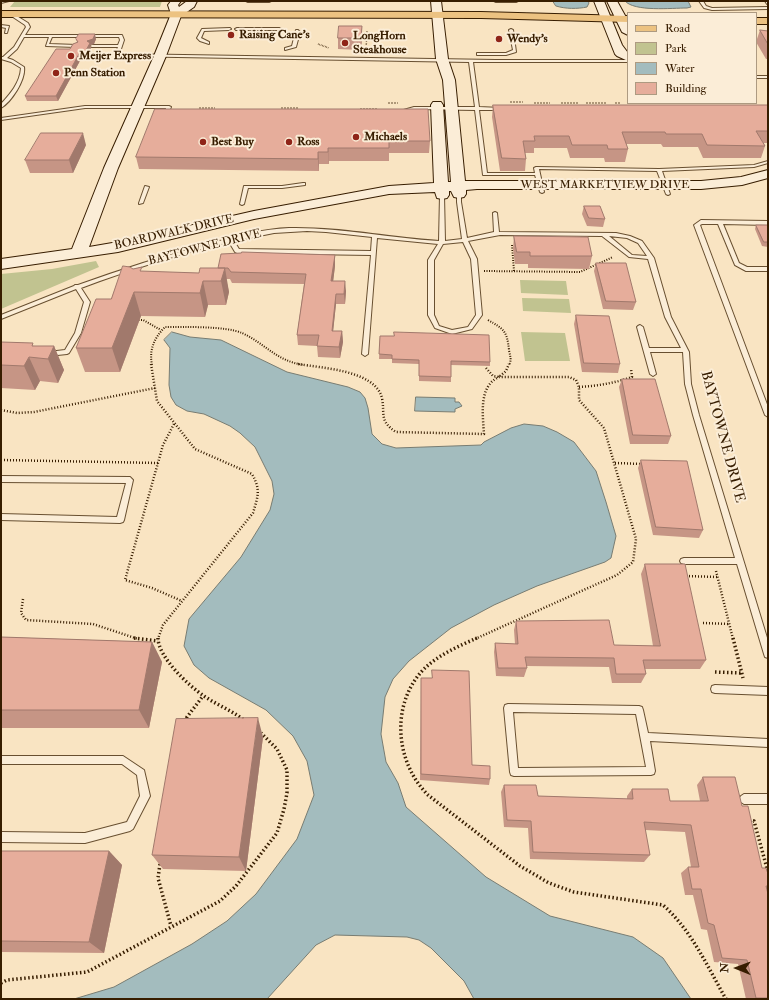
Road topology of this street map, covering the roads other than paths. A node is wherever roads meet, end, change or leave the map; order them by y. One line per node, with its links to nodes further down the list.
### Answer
1 (7, 1): 12 (lane)
2 (176, 1): 15 (street)
3 (192, 1): 15 (street)
4 (248, 1): 5 (lane)
5 (269, 1)
6 (436, 1): 16 (street)
7 (496, 1): 8 (lane)
8 (516, 1)
9 (599, 1): 17 (street)
10 (612, 1): 18 (street)
11 (701, 1): 13 (lane)
12 (1, 2)
13 (768, 8)
14 (6, 14): 15 (main road); 28 (lane)
15 (176, 14): 16 (main road); 36 (street)
16 (437, 15): 17 (main road); 38 (street)
17 (607, 19): 18 (main road); 39 (street)
18 (625, 19)
19 (757, 21): 20 (main road)
20 (768, 21)
21 (1, 26): 27 (lane)
22 (229, 29): 30 (lane)
23 (237, 29): 24 (lane)
24 (279, 29)
25 (510, 30): 35 (lane)
26 (297, 31): 34 (lane)
27 (6, 32)
28 (23, 36): 29 (lane); 37 (lane)
29 (51, 36): 31 (lane); 33 (lane)
30 (208, 43)
31 (76, 46)
32 (92, 46): 33 (lane)
33 (120, 46): 36 (lane)
34 (286, 49)
35 (478, 54)
36 (160, 56): 38 (lane); 47 (street)
37 (3, 59): 46 (lane)
38 (442, 59): 40 (lane); 44 (street); 49 (street)
39 (627, 59)
40 (471, 60): 41 (lane); 50 (lane)
41 (627, 60)
42 (757, 76): 43 (lane)
43 (768, 77)
44 (436, 80)
45 (437, 94): 48 (street)
46 (1, 107)
47 (137, 108): 53 (lane); 54 (lane); 77 (street)
48 (437, 108): 49 (lane); 52 (lane); 64 (street)
49 (451, 108): 50 (lane); 62 (street)
50 (477, 108): 51 (lane); 59 (lane)
51 (504, 108)
52 (394, 113)
53 (179, 116)
54 (1, 119)
55 (768, 162): 56 (lane)
56 (659, 170): 59 (lane); 63 (lane)
57 (768, 174): 63 (street, WEST MARKETVIEW DRIVE)
58 (303, 184): 66 (lane)
59 (540, 184): 62 (street, WEST MARKETVIEW DRIVE); 63 (street, WEST MARKETVIEW DRIVE)
60 (768, 184): 63 (street, WEST MARKETVIEW DRIVE)
61 (148, 187): 65 (lane)
62 (459, 190): 64 (street, WEST MARKETVIEW DRIVE); 74 (lane)
63 (666, 190)
64 (442, 191): 75 (lane); 77 (street, BOARDWALK DRIVE)
65 (142, 203)
66 (242, 204)
67 (495, 213): 70 (lane)
68 (720, 222): 69 (lane); 80 (lane); 89 (lane)
69 (768, 223)
70 (497, 233): 72 (lane, BAYTOWNE DRIVE); 74 (lane, BAYTOWNE DRIVE)
71 (375, 235): 73 (lane, BAYTOWNE DRIVE); 75 (lane, BAYTOWNE DRIVE); 76 (lane)
72 (604, 235): 78 (lane); 78 (lane, BAYTOWNE DRIVE)
73 (231, 240): 76 (lane); 81 (lane, BAYTOWNE DRIVE)
74 (465, 241): 75 (lane, BAYTOWNE DRIVE); 75 (lane)
75 (442, 242)
76 (373, 253): 87 (lane)
77 (78, 254): 79 (street, BOARDWALK DRIVE)
78 (651, 258): 85 (lane, BAYTOWNE DRIVE)
79 (1, 264)
80 (768, 269)
81 (77, 286): 82 (lane, BAYTOWNE DRIVE); 86 (lane)
82 (1, 317)
83 (640, 327): 84 (lane)
84 (646, 350): 85 (lane); 88 (lane)
85 (685, 350): 93 (lane, BAYTOWNE DRIVE)
86 (40, 354)
87 (365, 354)
88 (653, 374)
89 (768, 415)
90 (1, 479): 91 (lane)
91 (1, 517)
92 (684, 561): 93 (lane)
93 (740, 561): 94 (lane, BAYTOWNE DRIVE)
94 (768, 654)
95 (716, 689): 96 (lane)
96 (768, 692)
97 (645, 736): 97 (lane); 98 (lane)
98 (768, 743)
99 (1, 760): 102 (lane)
100 (744, 799): 101 (lane)
101 (768, 799)
102 (1, 837)

